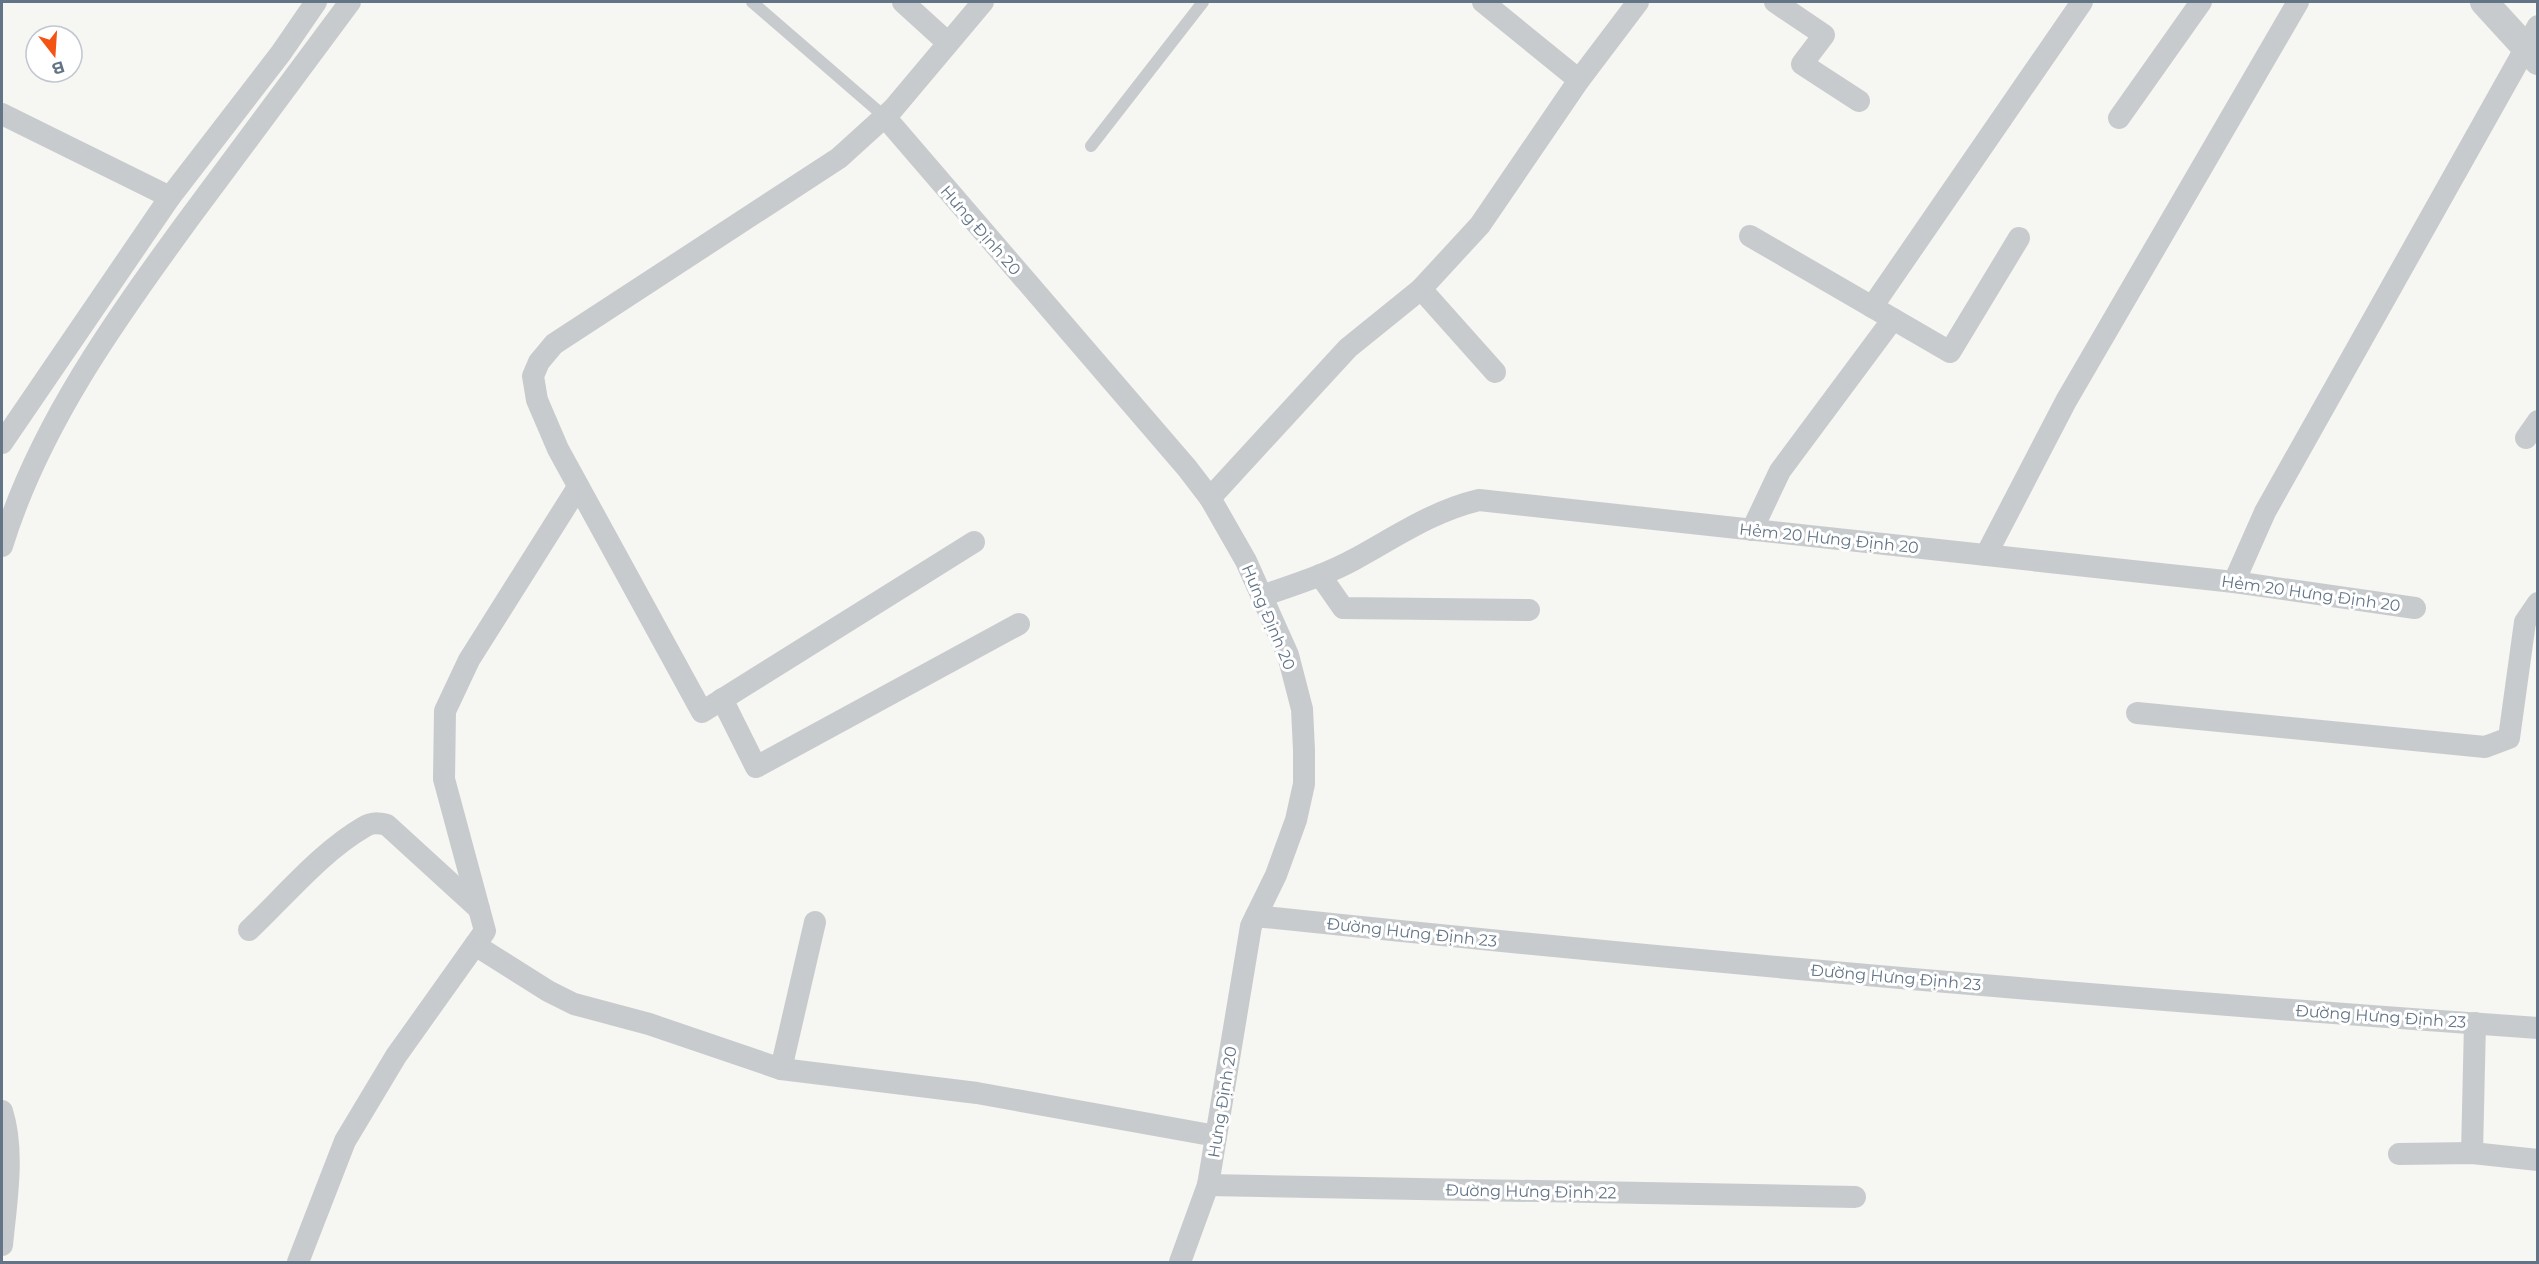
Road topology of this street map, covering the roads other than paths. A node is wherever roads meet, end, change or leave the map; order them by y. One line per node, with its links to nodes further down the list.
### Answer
1 (316, 2): 22 (street)
2 (350, 2): 34 (street)
3 (752, 2): 19 (lane)
4 (903, 2): 14 (street)
5 (983, 2): 14 (street)
6 (1203, 2): 21 (lane)
7 (1483, 2): 16 (street)
8 (1638, 2): 16 (street)
9 (1776, 2): 17 (street)
10 (2082, 2): 26 (street)
11 (2201, 2): 20 (street)
12 (2298, 2): 35 (street)
13 (2484, 2): 15 (street)
14 (948, 43): 19 (street)
15 (2533, 44): 37 (street)
16 (1579, 80): 25 (street)
17 (1858, 101)
18 (2, 114): 22 (street)
19 (885, 117): 30 (street); 31 (street, Hưng Định 20)
20 (2119, 118)
21 (1091, 146)
22 (170, 197): 29 (street)
23 (1750, 236): 26 (street)
24 (2019, 238): 27 (street)
25 (1421, 289): 28 (street); 31 (street)
26 (1872, 307): 27 (street)
27 (1893, 320): 32 (street)
28 (1495, 372)
29 (2, 443)
30 (578, 487): 43 (street); 45 (street)
31 (1210, 498): 38 (street, Hưng Định 20)
32 (1752, 530): 35 (street, Hẻm 20 Hưng Định 20); 36 (street, Hẻm 20 Hưng Định 20)
33 (974, 542): 43 (street)
34 (2, 546)
35 (1986, 555): 37 (street, Hẻm 20 Hưng Định 20)
36 (1320, 575): 38 (street, Hẻm 20 Hưng Định 20); 41 (street)
37 (2234, 582): 40 (street, Hẻm 20 Hưng Định 20)
38 (1262, 596): 46 (street, Hưng Định 20)
39 (2538, 603): 44 (street)
40 (2415, 608)
41 (1529, 610)
42 (1019, 624): 43 (street)
43 (722, 699)
44 (2137, 713)
45 (479, 909): 48 (street); 49 (street)
46 (1256, 916): 50 (street, Đường Hưng Định 23); 54 (street, Hưng Định 20)
47 (814, 922): 52 (street)
48 (249, 930)
49 (475, 945): 52 (street); 61 (street)
50 (2475, 1023): 51 (street, Đường Hưng Định 23); 56 (street)
51 (2538, 1028)
52 (781, 1069): 54 (street)
53 (2, 1112): 60 (street)
54 (1216, 1136): 58 (street, Hưng Định 20)
55 (2399, 1154): 56 (street)
56 (2472, 1154): 57 (street)
57 (2538, 1161)
58 (1208, 1185): 59 (street, Đường Hưng Định 22); 62 (street, Hưng Định 20)
59 (1855, 1197)
60 (2, 1245)
61 (298, 1263)
62 (1180, 1263)

